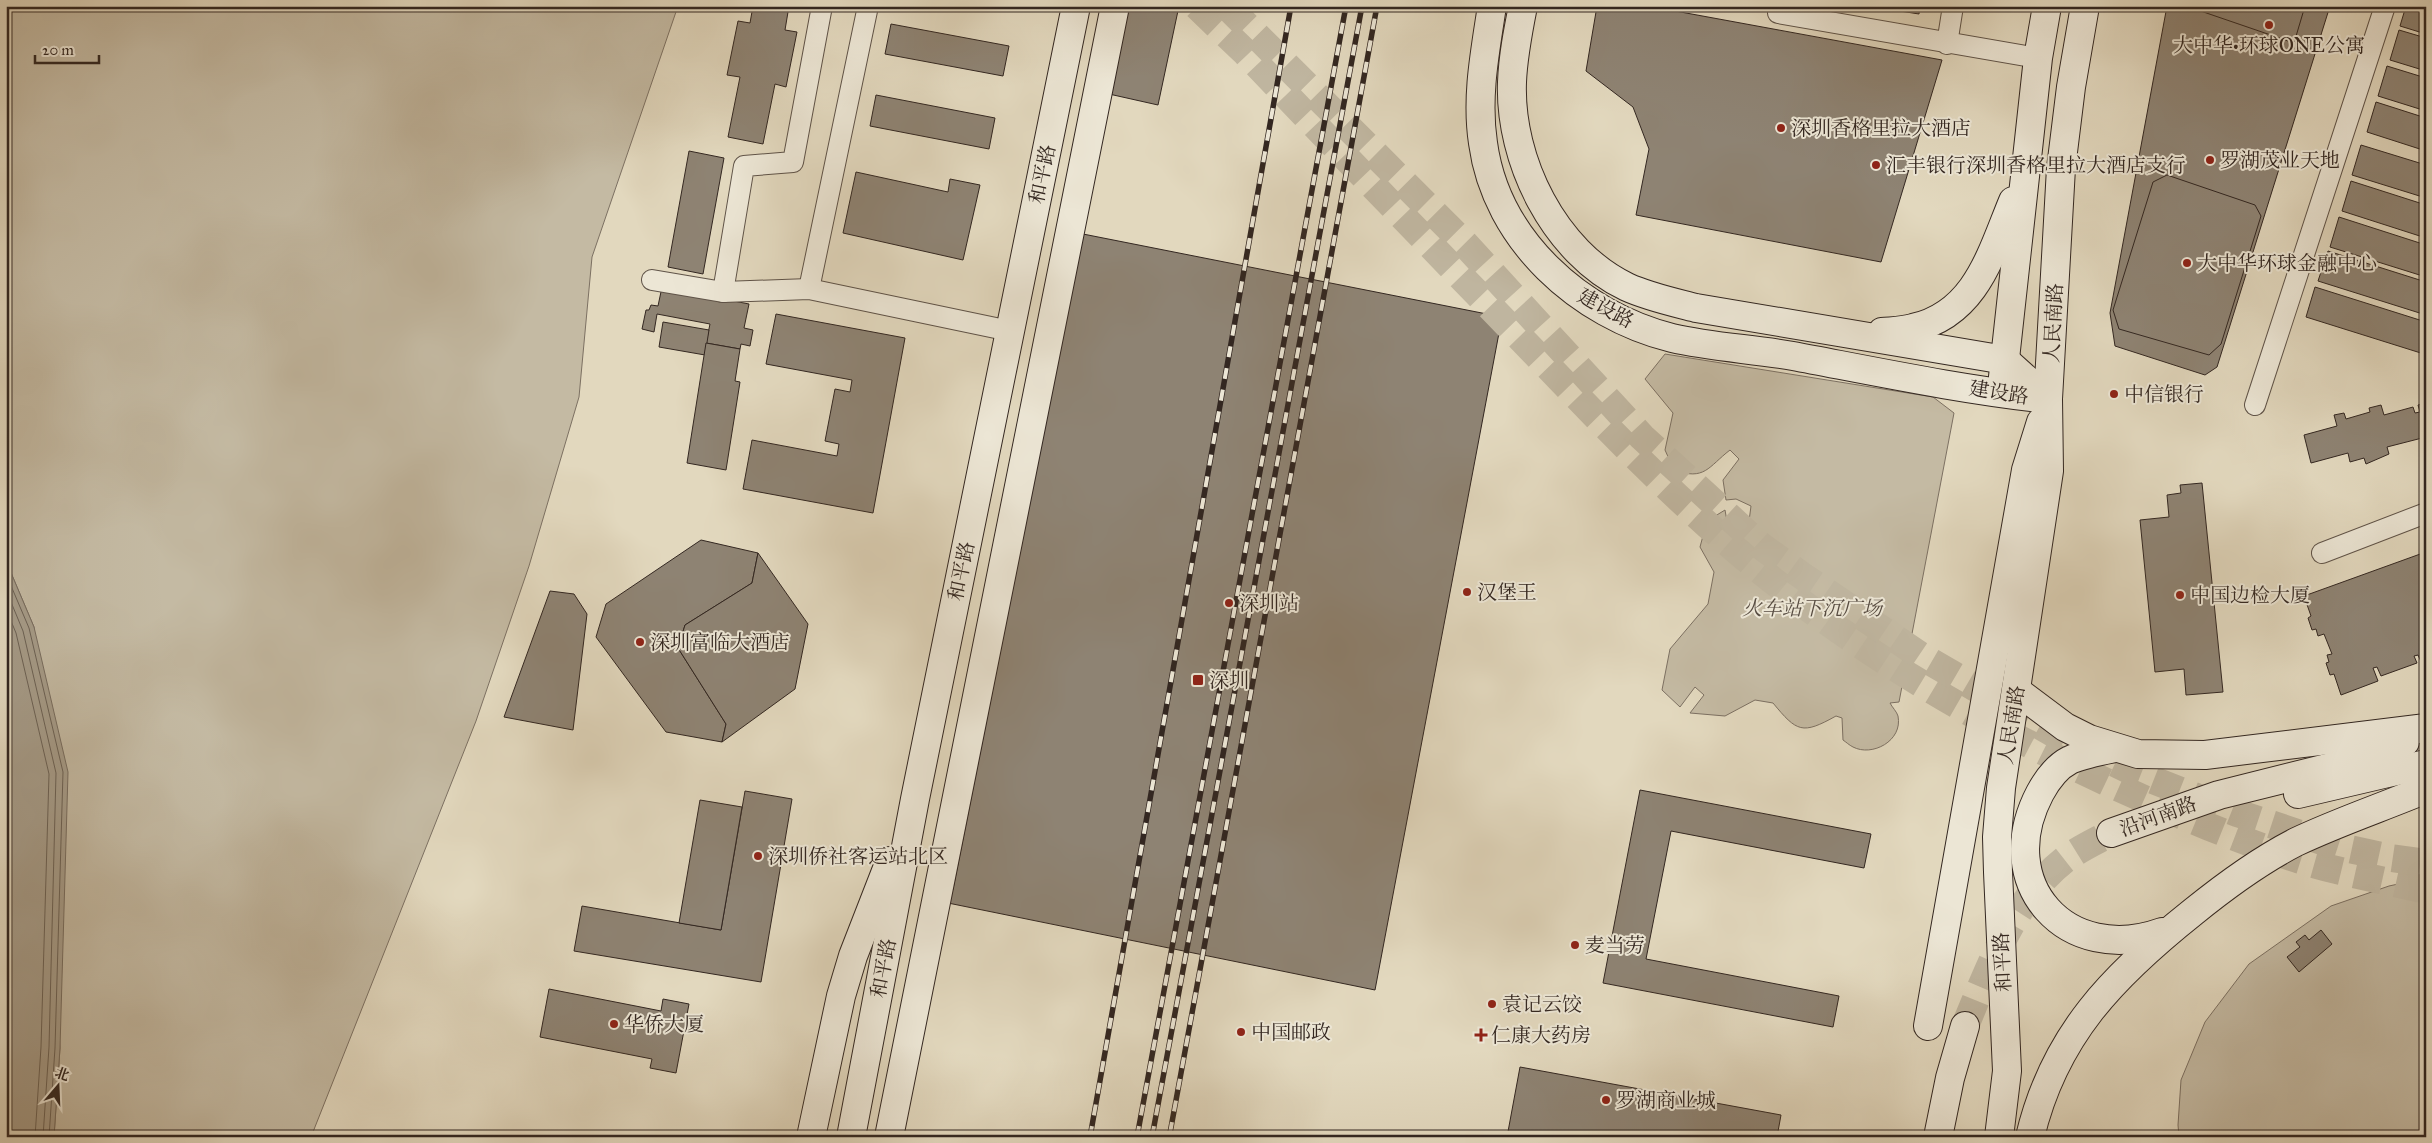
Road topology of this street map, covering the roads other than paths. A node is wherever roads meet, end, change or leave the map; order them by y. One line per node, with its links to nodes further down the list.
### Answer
1 (822, 6): 17 (street)
2 (868, 6): 16 (street)
3 (1076, 6): 18 (main road, 和平路)
4 (1115, 6): 40 (main road, 和平路)
5 (1492, 6): 21 (main road, 建设路)
6 (1523, 6): 19 (main road, 建设路)
7 (1953, 6): 12 (street)
8 (2047, 6): 13 (main road)
9 (2085, 6): 22 (main road, 人民南路)
10 (2385, 6): 23 (street)
11 (1778, 13): 12 (street)
12 (1947, 44): 13 (street)
13 (2038, 58): 14 (main road)
14 (2025, 169): 19 (main road); 20 (main road)
15 (652, 280): 17 (street)
16 (809, 289): 17 (street); 18 (street)
17 (722, 292)
18 (1010, 331): 33 (main road, 和平路)
19 (1850, 335): 20 (main road, 建设路)
20 (2005, 360): 21 (main road); 22 (main road, 建设路)
21 (2001, 394): 22 (main road, 建设路)
22 (2048, 400): 26 (main road, 人民南路); 35 (main road)
23 (2255, 405)
24 (2426, 513): 25 (street)
25 (2322, 553)
26 (2017, 691): 29 (main road); 31 (main road, 人民南路)
27 (2426, 728): 29 (main road)
28 (2426, 735): 30 (main road, 沿河南路)
29 (2115, 748): 34 (main road)
30 (2426, 764)
31 (2001, 788): 37 (main road, 和平路)
32 (2426, 788): 34 (main road)
33 (915, 799): 38 (main road); 39 (main road, 和平路)
34 (2168, 930): 44 (main road)
35 (1928, 1026)
36 (1965, 1026): 41 (main road)
37 (2008, 1071): 42 (main road, 和平路); 43 (main road)
38 (811, 1137)
39 (851, 1137)
40 (889, 1137)
41 (1938, 1137)
42 (1999, 1137)
43 (2008, 1137)
44 (2030, 1137)

